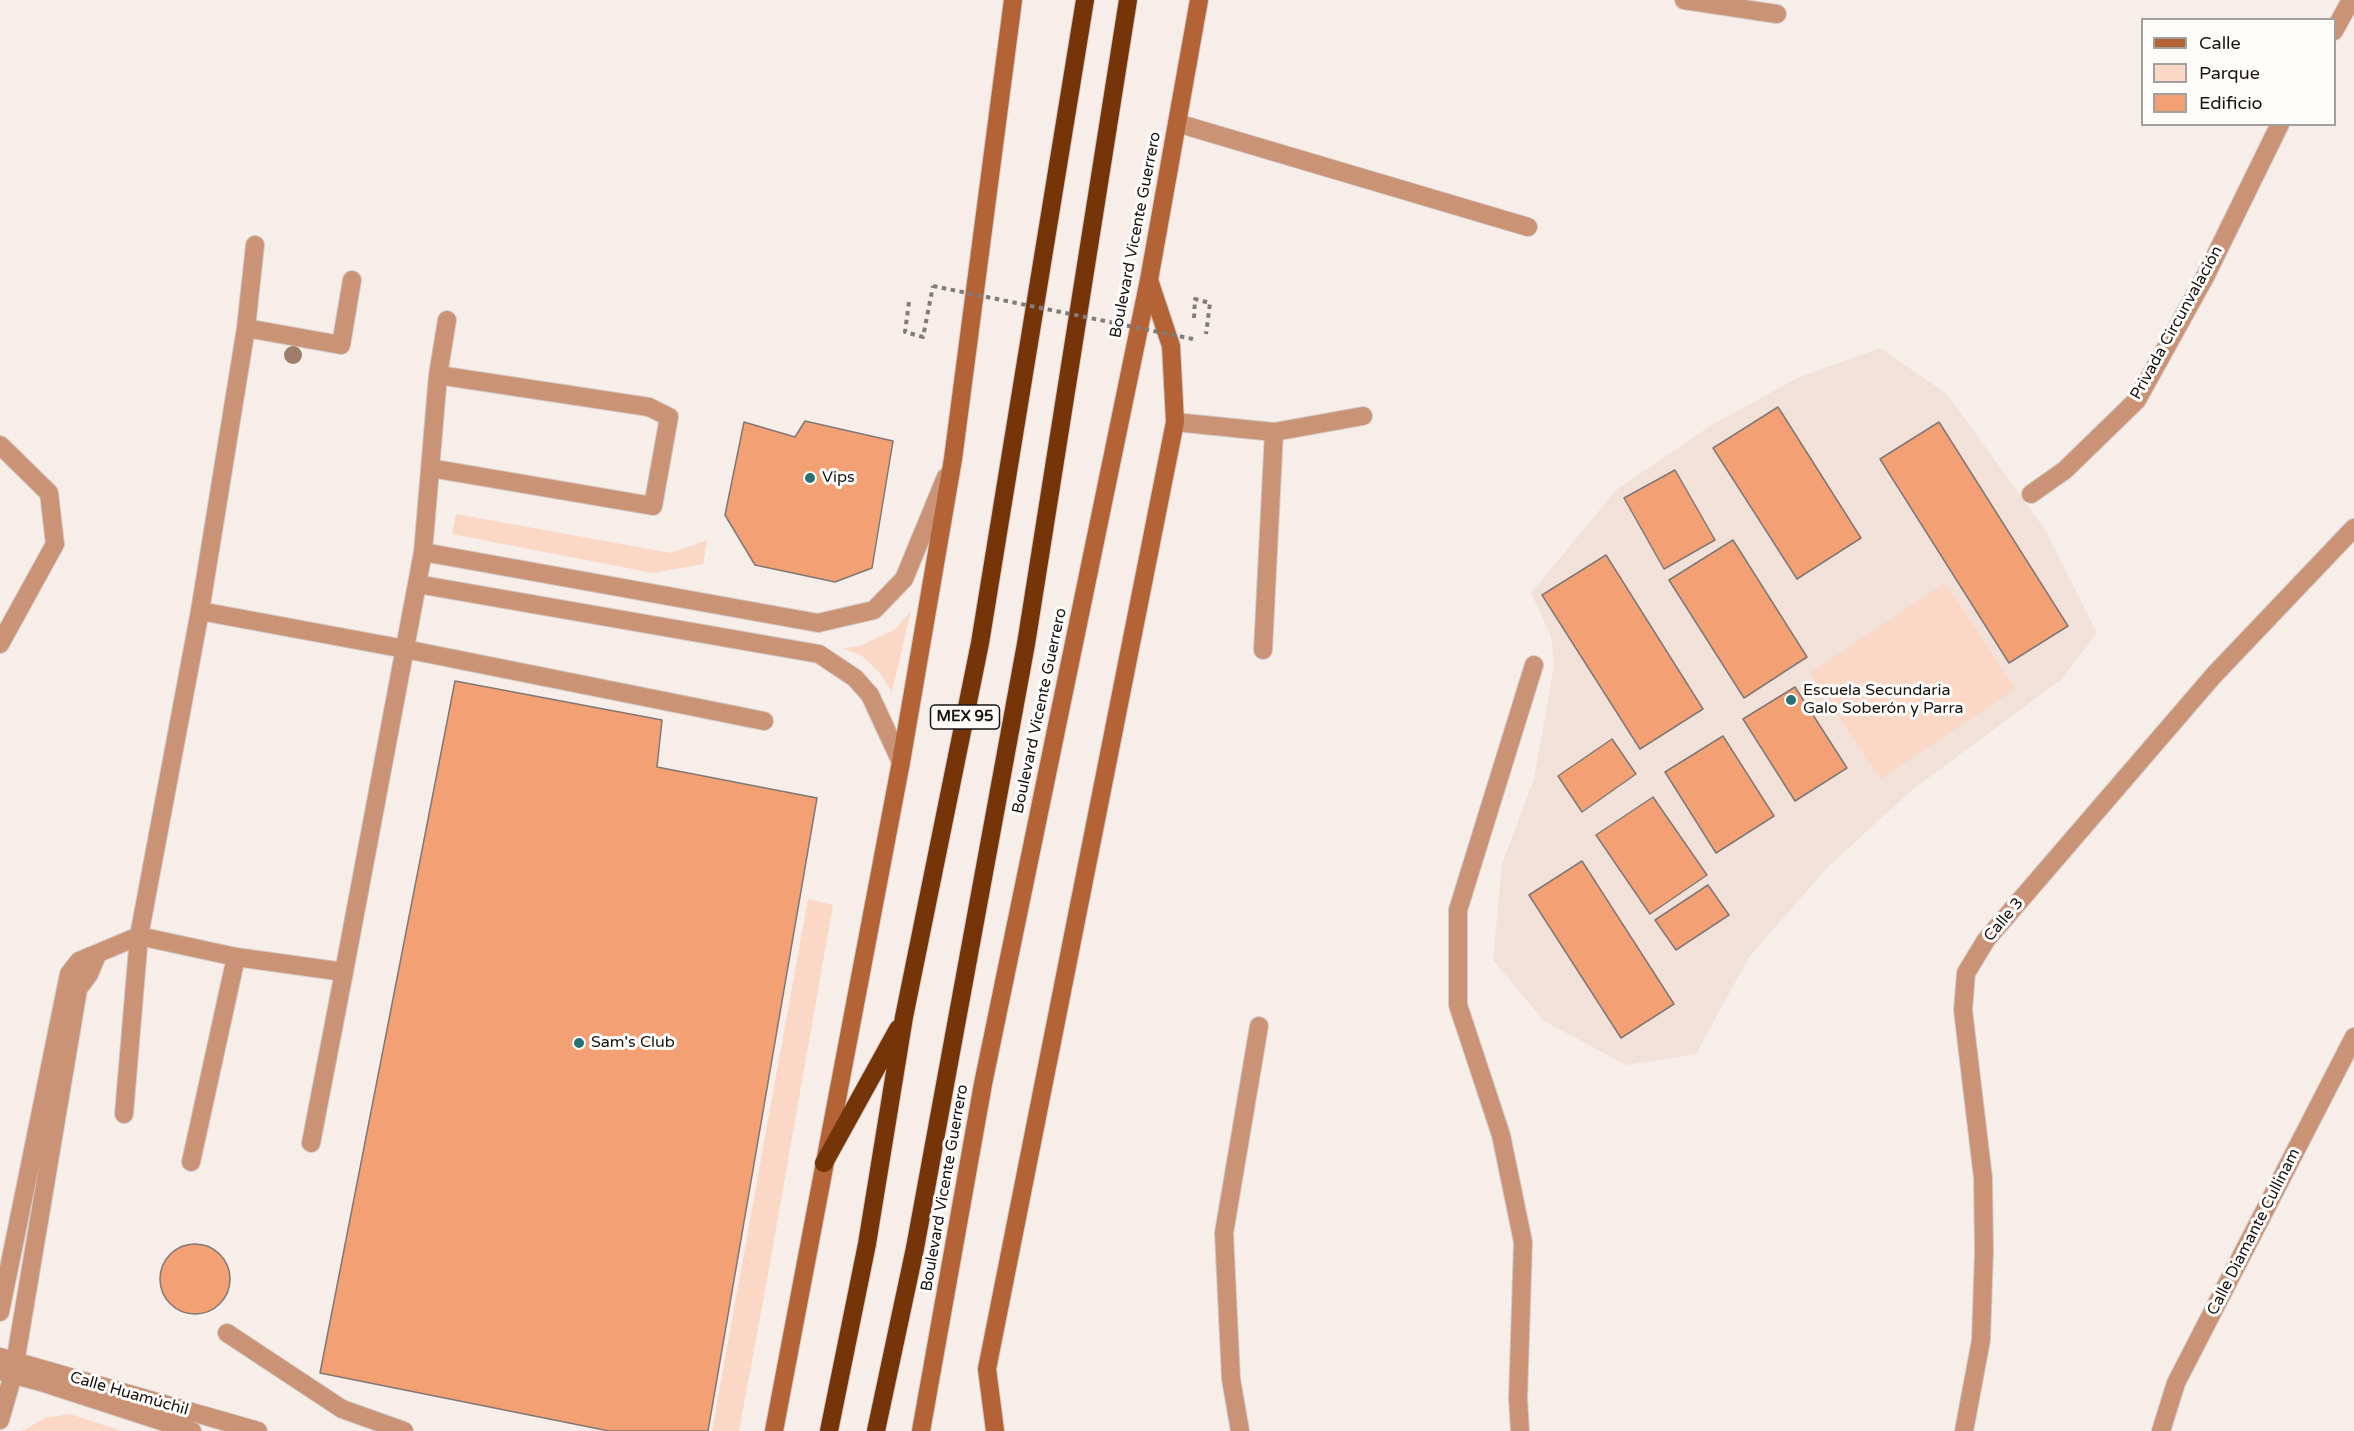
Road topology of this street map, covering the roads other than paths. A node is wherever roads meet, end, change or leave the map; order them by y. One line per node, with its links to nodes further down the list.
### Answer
1 (1013, 0): 23 (main road)
2 (1084, 0): 42 (highway, MEX 95)
3 (1128, 0): 58 (highway, Boulevard Vicente Guerrero / MEX 95)
4 (1199, 0): 10 (main road, Boulevard Vicente Guerrero)
5 (1684, 0): 8 (street)
6 (2337, 0): 9 (street)
7 (2351, 0): 9 (street)
8 (1777, 14)
9 (2338, 25)
10 (1177, 123): 12 (street); 15 (main road, Boulevard Vicente Guerrero)
11 (2279, 126): 25 (street, Privada Circunvalación)
12 (1528, 228)
13 (255, 245): 17 (street)
14 (352, 280): 17 (street)
15 (1149, 280): 20 (main road); 59 (main road, Boulevard Vicente Guerrero)
16 (447, 320): 18 (street)
17 (246, 328): 29 (street)
18 (438, 375): 24 (street); 24 (street)
19 (1363, 416): 21 (street)
20 (1175, 422): 21 (street); 60 (main road)
21 (1274, 432): 33 (street)
22 (0, 445): 31 (street)
23 (953, 459): 30 (street); 37 (main road)
24 (430, 468): 27 (street)
25 (2031, 494)
26 (2354, 528): 63 (street, Calle 3)
27 (423, 552): 28 (street); 30 (street)
28 (417, 584): 32 (street); 34 (street)
29 (200, 611): 32 (street); 38 (street)
30 (818, 623): 34 (street)
31 (0, 644)
32 (405, 649): 36 (street); 41 (street)
33 (1263, 650)
34 (819, 654): 37 (street)
35 (1534, 665): 62 (street)
36 (764, 721)
37 (901, 762): 48 (main road)
38 (139, 936): 39 (street); 40 (street); 45 (street)
39 (96, 955): 49 (street); 51 (street)
40 (236, 957): 41 (street); 47 (street)
41 (344, 972): 46 (street)
42 (904, 1017): 48 (highway); 57 (highway, MEX 95)
43 (1259, 1026): 61 (street)
44 (2354, 1037): 64 (street, Calle Diamante Cullinam)
45 (124, 1114)
46 (311, 1143)
47 (190, 1162)
48 (824, 1163): 56 (main road)
49 (0, 1312)
50 (228, 1333): 55 (street)
51 (7, 1366): 52 (street); 53 (street, Calle Huamúchil); 54 (street, Calle Huamúchil)
52 (0, 1420)
53 (192, 1431)
54 (258, 1431)
55 (404, 1431)
56 (774, 1431)
57 (829, 1431)
58 (876, 1431)
59 (921, 1431)
60 (995, 1431)
61 (1240, 1431)
62 (1520, 1431)
63 (1964, 1431)
64 (2161, 1431)

